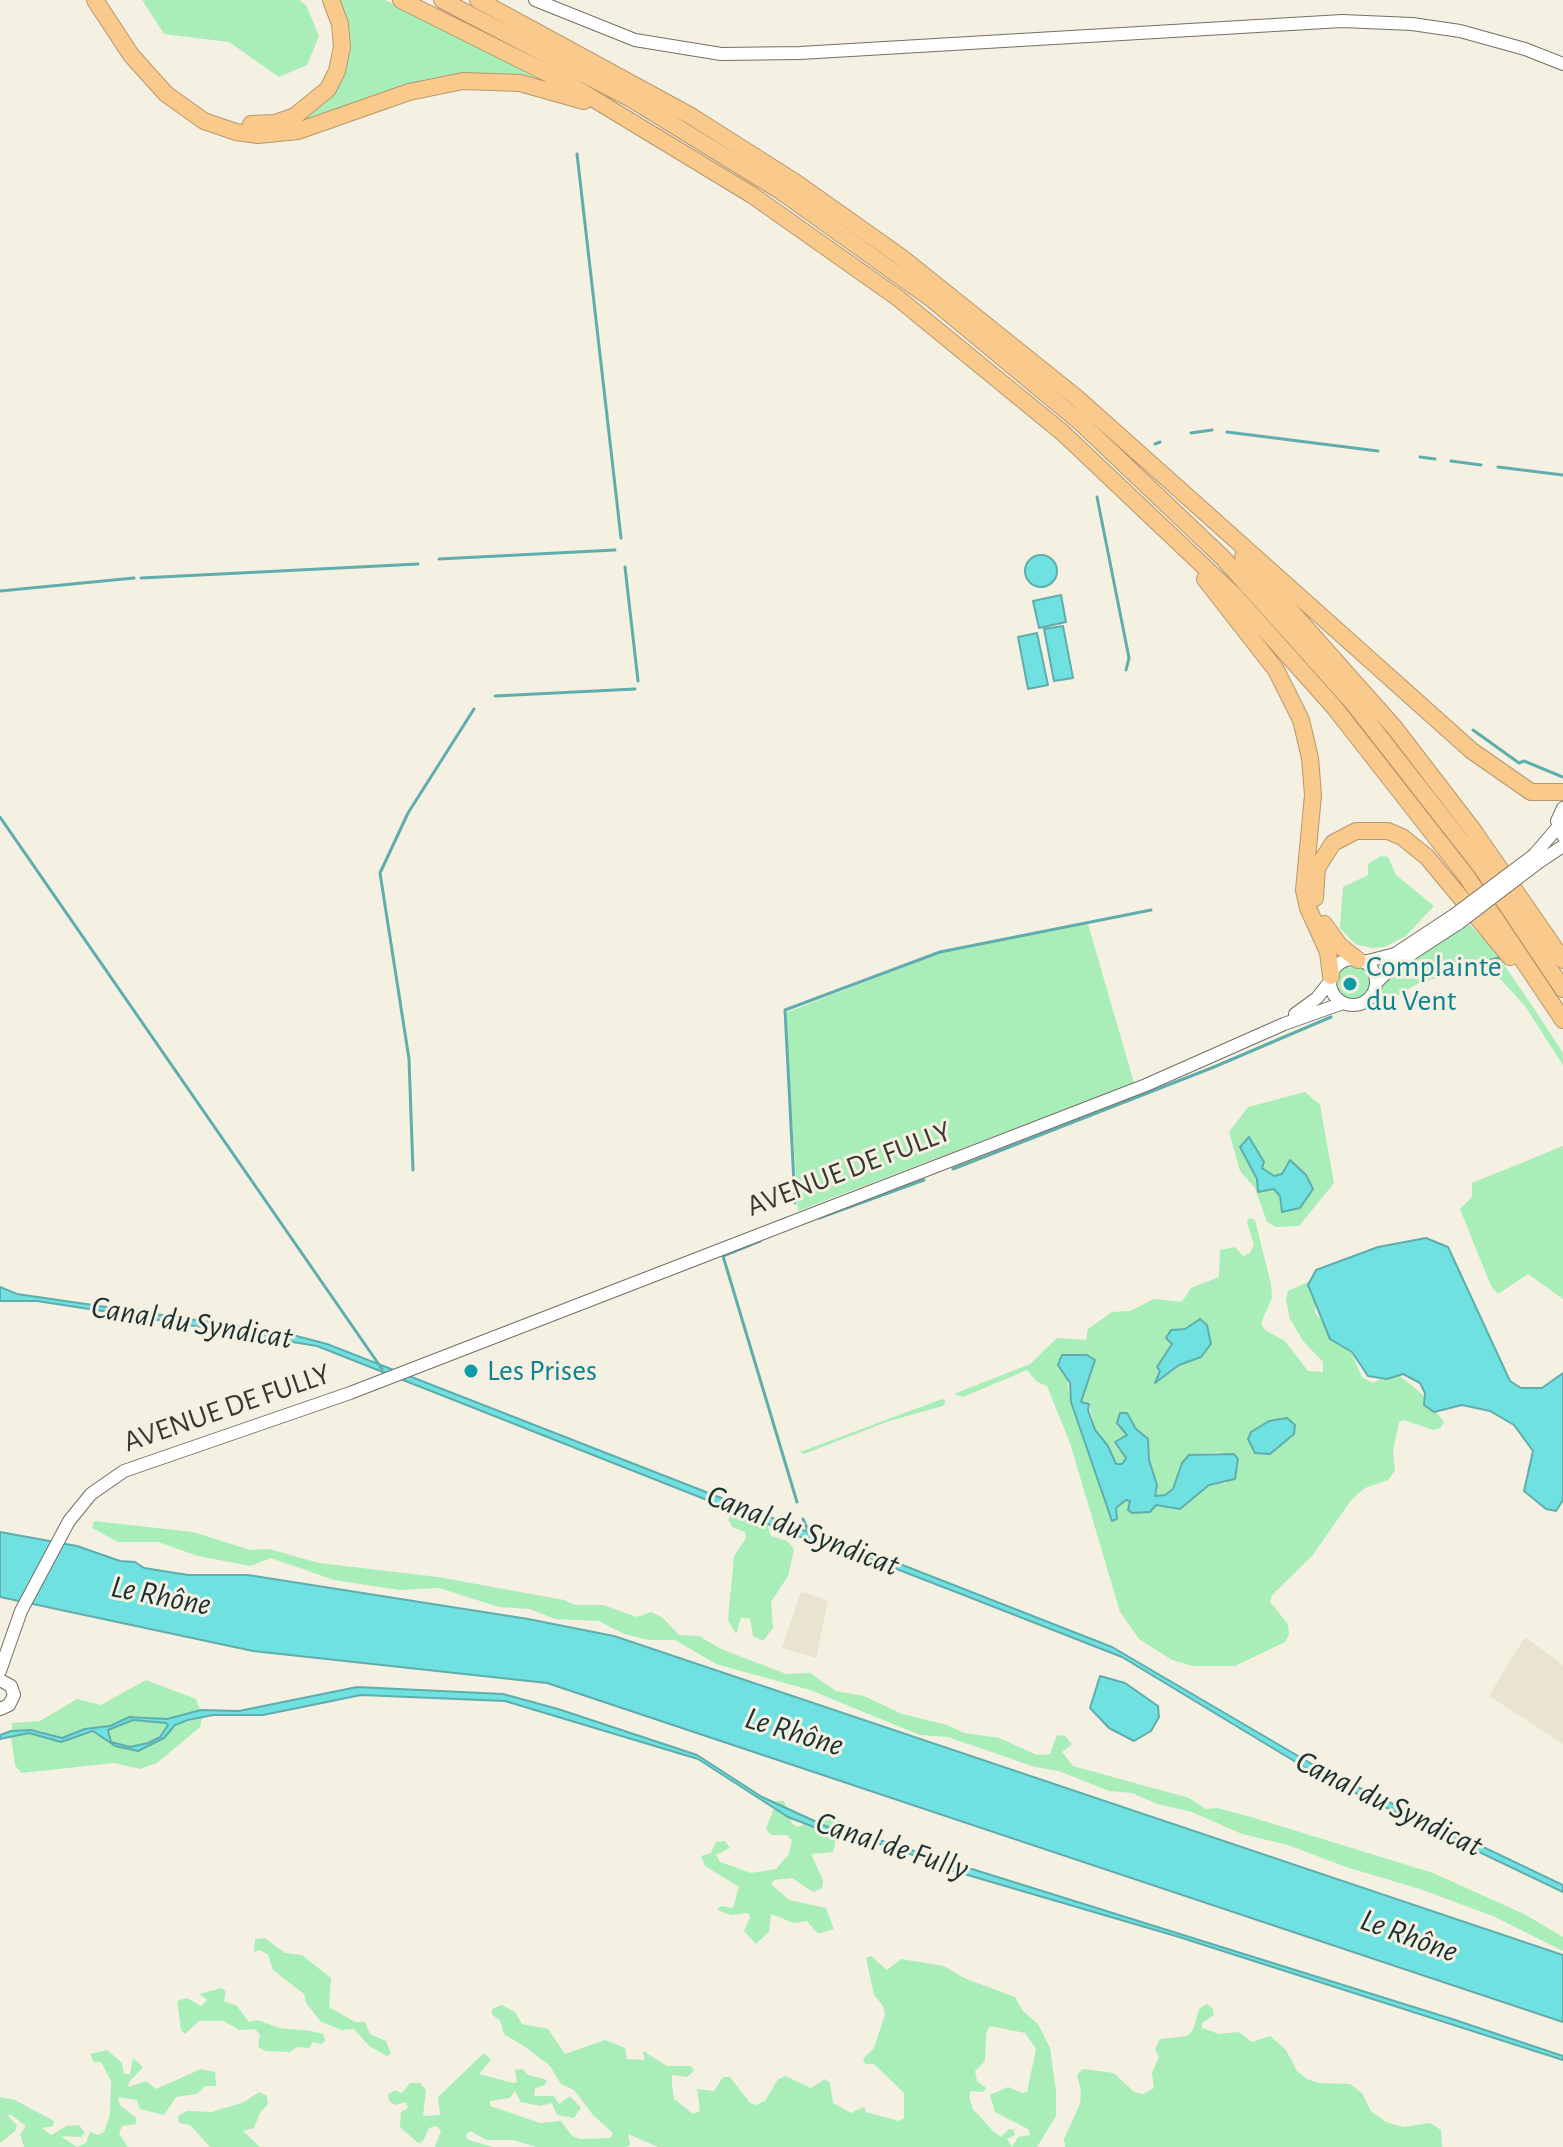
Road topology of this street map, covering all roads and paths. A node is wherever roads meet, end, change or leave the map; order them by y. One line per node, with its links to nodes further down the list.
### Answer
1 (95, 0): 9 (highway)
2 (106, 0): 3 (highway)
3 (331, 0)
4 (401, 0): 9 (highway)
5 (442, 0): 23 (highway)
6 (478, 0): 10 (highway)
7 (535, 0): 8 (main road)
8 (1563, 64)
9 (662, 139): 11 (highway)
10 (1077, 398): 12 (highway); 19 (highway)
11 (1110, 475): 21 (highway); 25 (highway)
12 (1531, 792): 13 (highway); 14 (highway)
13 (1563, 792)
14 (1563, 806): 15 (main road)
15 (1560, 832): 17 (main road)
16 (1563, 846): 17 (main road)
17 (1536, 859): 18 (main road, bridge)
18 (1457, 919): 20 (main road); 22 (main road)
19 (1563, 960)
20 (1361, 961): 21 (main road); 22 (main road); 27 (highway)
21 (1331, 978): 24 (main road); 26 (main road, AVENUE DE FULLY)
22 (1376, 983): 24 (main road)
23 (1563, 989)
24 (1343, 1003): 26 (main road, AVENUE DE FULLY)
25 (1563, 1020)
26 (1284, 1024): 28 (main road, AVENUE DE FULLY)
27 (1563, 1031)
28 (3, 1666): 29 (main road)
29 (5, 1682): 30 (main road)
30 (0, 1709)

